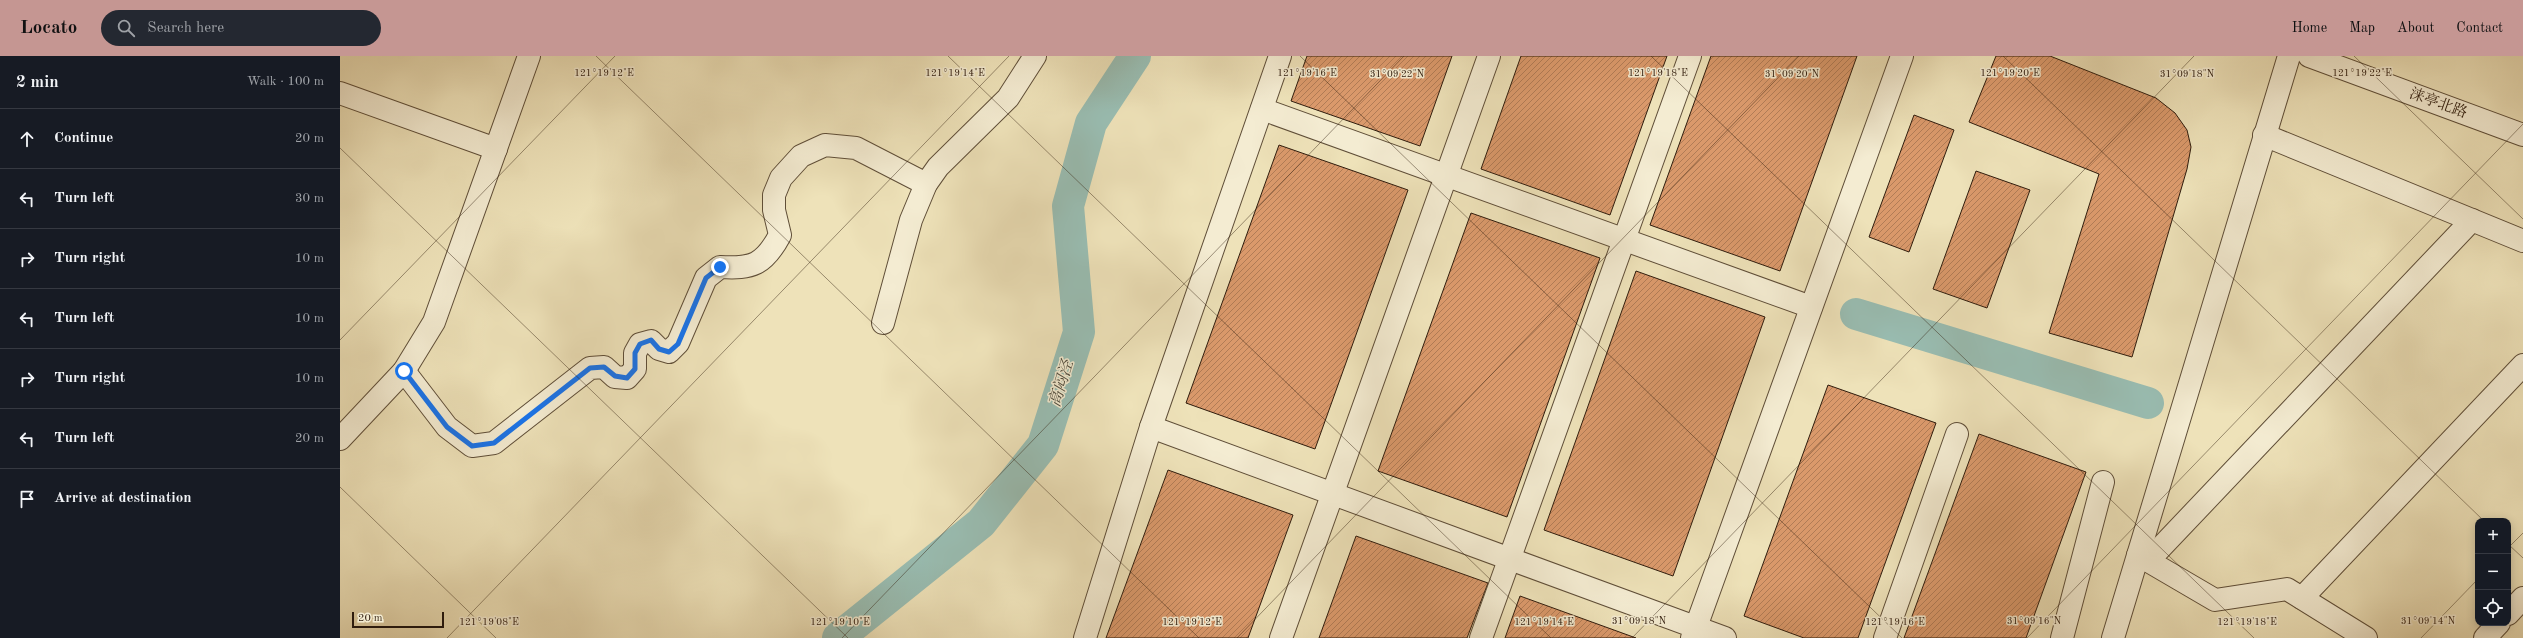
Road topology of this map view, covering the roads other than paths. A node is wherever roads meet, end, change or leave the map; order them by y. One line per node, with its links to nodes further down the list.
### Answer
1 (529, 56): 13 (street)
2 (1035, 56): 15 (street)
3 (1280, 56): 10 (street)
4 (1489, 56): 14 (street)
5 (1690, 56): 17 (street)
6 (1902, 56): 19 (street)
7 (2289, 56): 11 (street)
8 (2309, 56): 12 (street, 涞亭北路)
9 (340, 93): 13 (street)
10 (1262, 109): 14 (street); 23 (street)
11 (2264, 135): 16 (street); 28 (street)
12 (2523, 135)
13 (496, 149): 22 (street)
14 (1446, 176): 17 (street); 27 (street)
15 (926, 184): 20 (street); 22 (street)
16 (2472, 220): 18 (street); 28 (street)
17 (1624, 240): 19 (street); 29 (street)
18 (2523, 241)
19 (1811, 307): 34 (street)
20 (883, 323)
21 (2523, 366): 30 (street)
22 (404, 371): 25 (street)
23 (1151, 427): 27 (street); 35 (street)
24 (1957, 434): 39 (street)
25 (340, 439)
26 (2103, 482): 40 (street)
27 (1332, 494): 29 (street); 36 (street)
28 (2143, 558): 30 (street); 41 (street)
29 (1509, 559): 34 (street); 37 (street)
30 (2302, 598): 42 (street)
31 (2523, 598): 32 (street)
32 (2511, 611)
33 (2496, 626): 43 (street)
34 (1694, 633): 38 (street)
35 (1085, 638)
36 (1281, 638)
37 (1481, 638)
38 (1725, 638)
39 (1885, 638)
40 (2062, 638)
41 (2114, 638)
42 (2366, 638)
43 (2485, 638)

